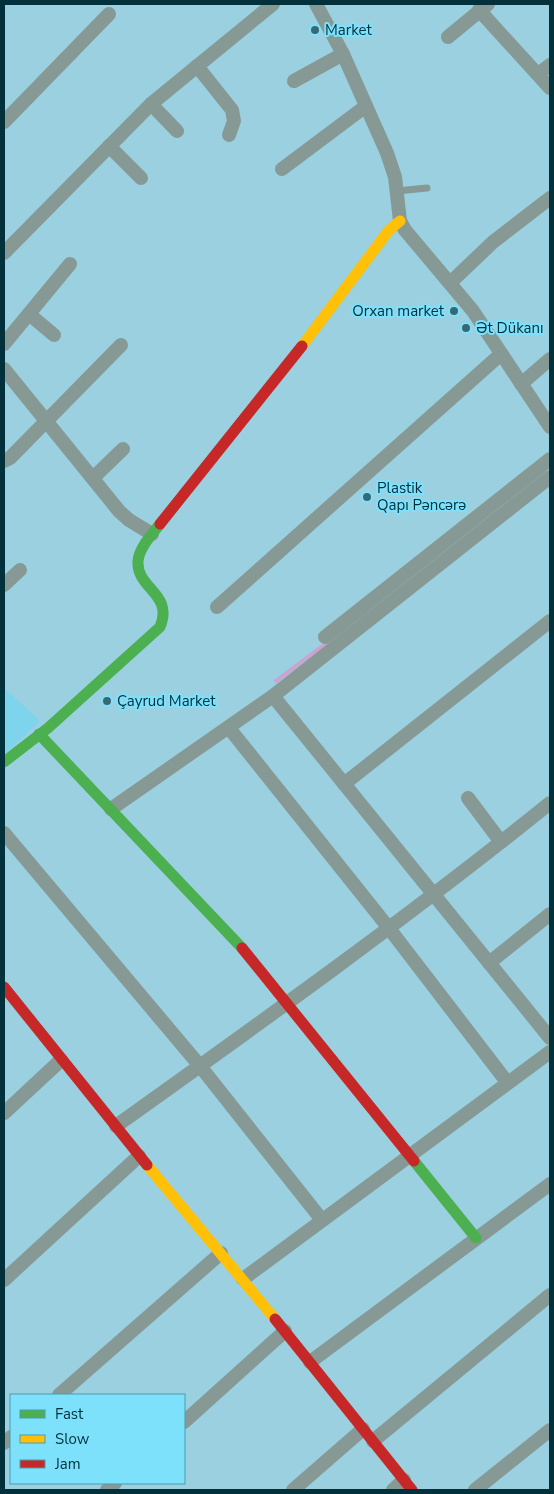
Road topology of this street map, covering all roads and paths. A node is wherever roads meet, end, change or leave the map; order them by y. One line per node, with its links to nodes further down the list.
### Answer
1 (272, 4): 8 (street)
2 (316, 4): 6 (street)
3 (483, 7): 5 (street); 9 (street)
4 (109, 14): 14 (street)
5 (448, 37)
6 (343, 54): 10 (street); 13 (street)
7 (550, 65): 9 (street)
8 (197, 66): 12 (street); 16 (street)
9 (538, 74): 11 (street)
10 (294, 81)
11 (550, 88)
12 (151, 104): 15 (street); 17 (street)
13 (366, 106): 18 (street); 21 (street)
14 (4, 122)
15 (177, 131)
16 (229, 135)
17 (109, 146): 19 (street); 24 (street)
18 (282, 169)
19 (141, 178)
20 (427, 188): 21 (lane)
21 (397, 191): 23 (street)
22 (550, 198): 26 (street)
23 (400, 221): 26 (street); 42 (street)
24 (4, 253)
25 (70, 264): 27 (street)
26 (450, 283): 31 (street)
27 (29, 314): 28 (street); 29 (street)
28 (54, 335)
29 (4, 344)
30 (121, 345): 35 (street)
31 (501, 354): 34 (street); 45 (street)
32 (550, 359): 34 (street)
33 (4, 369): 35 (street)
34 (521, 384): 36 (street)
35 (45, 420): 39 (street); 40 (street)
36 (550, 427)
37 (123, 449): 40 (street)
38 (550, 459): 47 (street)
39 (4, 461)
40 (93, 478): 42 (street)
41 (550, 478): 48 (street)
42 (152, 534): 50 (street)
43 (20, 570): 44 (street)
44 (4, 585)
45 (217, 607)
46 (550, 621): 52 (street)
47 (325, 637)
48 (273, 696): 49 (street); 52 (street)
49 (229, 728): 55 (street); 60 (street)
50 (39, 734): 51 (street); 55 (street)
51 (4, 762)
52 (344, 784): 58 (street)
53 (468, 798): 57 (street)
54 (550, 803): 57 (street)
55 (111, 809): 63 (street)
56 (4, 832): 67 (street)
57 (501, 842): 58 (street)
58 (432, 894): 60 (street); 61 (street)
59 (550, 914): 61 (street)
60 (388, 927): 63 (street); 68 (street)
61 (489, 963): 64 (street)
62 (4, 987): 66 (street)
63 (287, 1003): 67 (street); 71 (street)
64 (550, 1038)
65 (550, 1052): 68 (street)
66 (62, 1060): 69 (street); 70 (street)
67 (200, 1066): 70 (street); 74 (street)
68 (507, 1082): 71 (street)
69 (4, 1113)
70 (116, 1126): 72 (street)
71 (410, 1155): 74 (street); 75 (street)
72 (139, 1156): 76 (street); 78 (street)
73 (550, 1184): 75 (street)
74 (322, 1220): 77 (street)
75 (476, 1238): 81 (street)
76 (221, 1253): 77 (street); 82 (street)
77 (243, 1279): 80 (street)
78 (4, 1280)
79 (550, 1296): 86 (street)
80 (285, 1331): 81 (street); 83 (street)
81 (310, 1362): 84 (street)
82 (60, 1394)
83 (185, 1421)
84 (363, 1429): 86 (street); 88 (street)
85 (550, 1430): 90 (street)
86 (372, 1441): 87 (street)
87 (408, 1485): 89 (street)
88 (292, 1490)
89 (393, 1490)
90 (475, 1490)

